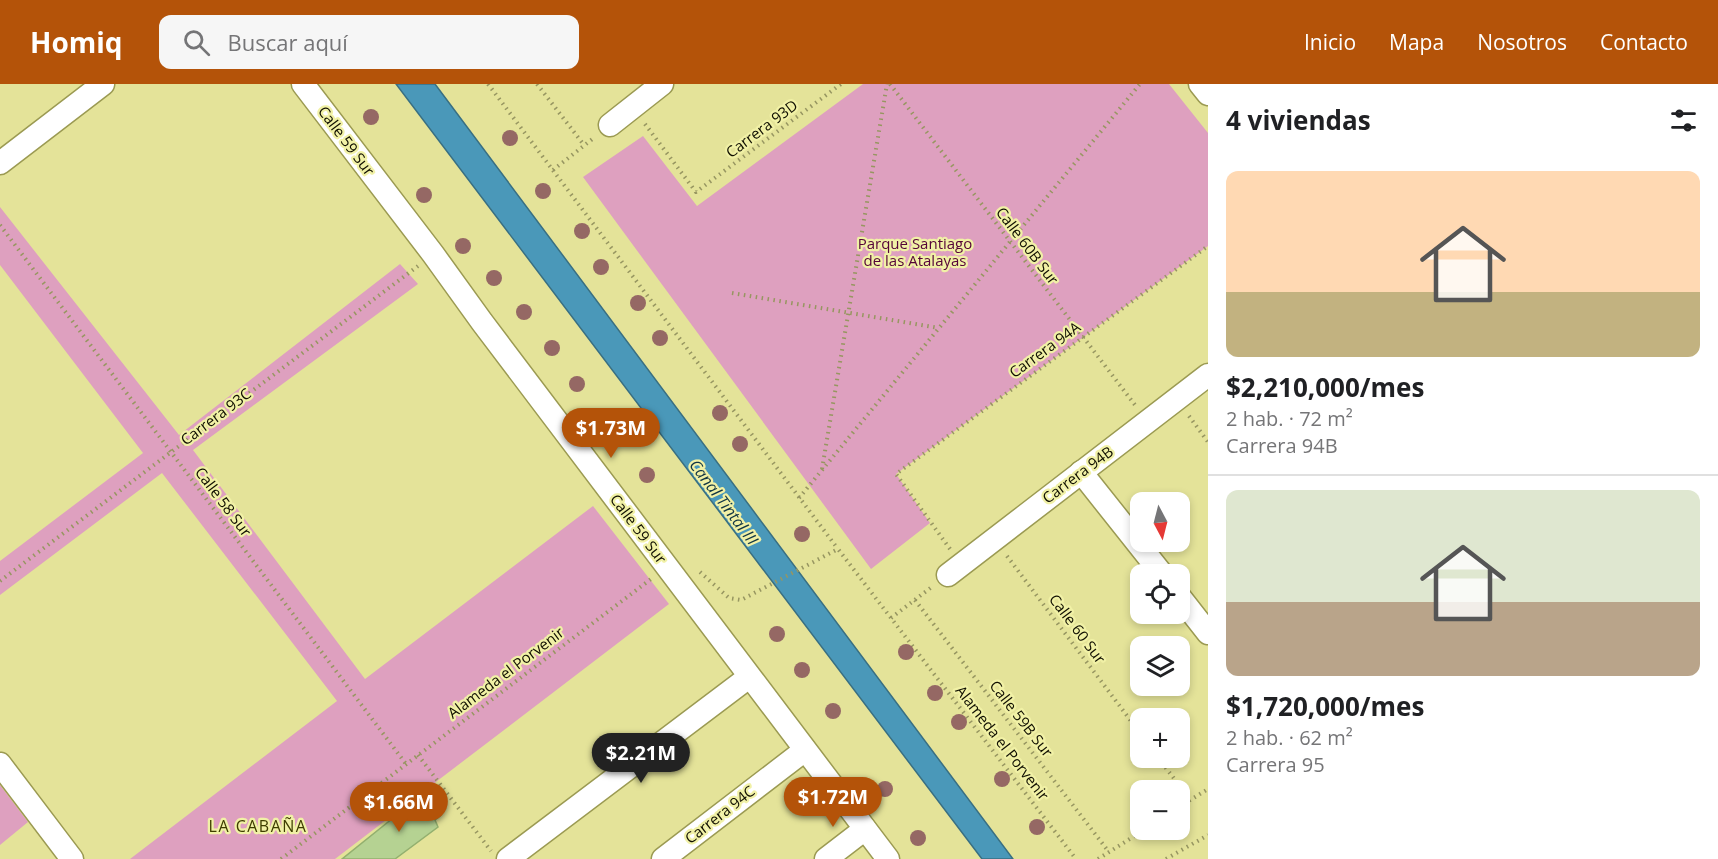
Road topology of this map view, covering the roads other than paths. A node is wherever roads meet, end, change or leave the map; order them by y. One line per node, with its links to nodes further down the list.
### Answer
1 (103, 84): 7 (street)
2 (303, 84): 14 (street, Calle 59 Sur)
3 (662, 84): 6 (street)
4 (1200, 84): 5 (street)
5 (1208, 94)
6 (610, 125)
7 (0, 163)
8 (1208, 375): 9 (street, Carrera 94B)
9 (1082, 472): 10 (street); 11 (street, Carrera 94B)
10 (1154, 564)
11 (954, 570)
12 (1190, 610): 13 (street)
13 (1208, 633)
14 (749, 677): 15 (street, Calle 59 Sur); 19 (street)
15 (805, 750): 17 (street, Calle 59 Sur); 20 (street, Carrera 94C)
16 (0, 764): 18 (street)
17 (865, 829): 21 (street); 22 (street, Calle 59 Sur)
18 (72, 859)
19 (508, 859)
20 (663, 859)
21 (826, 859)
22 (888, 859)

